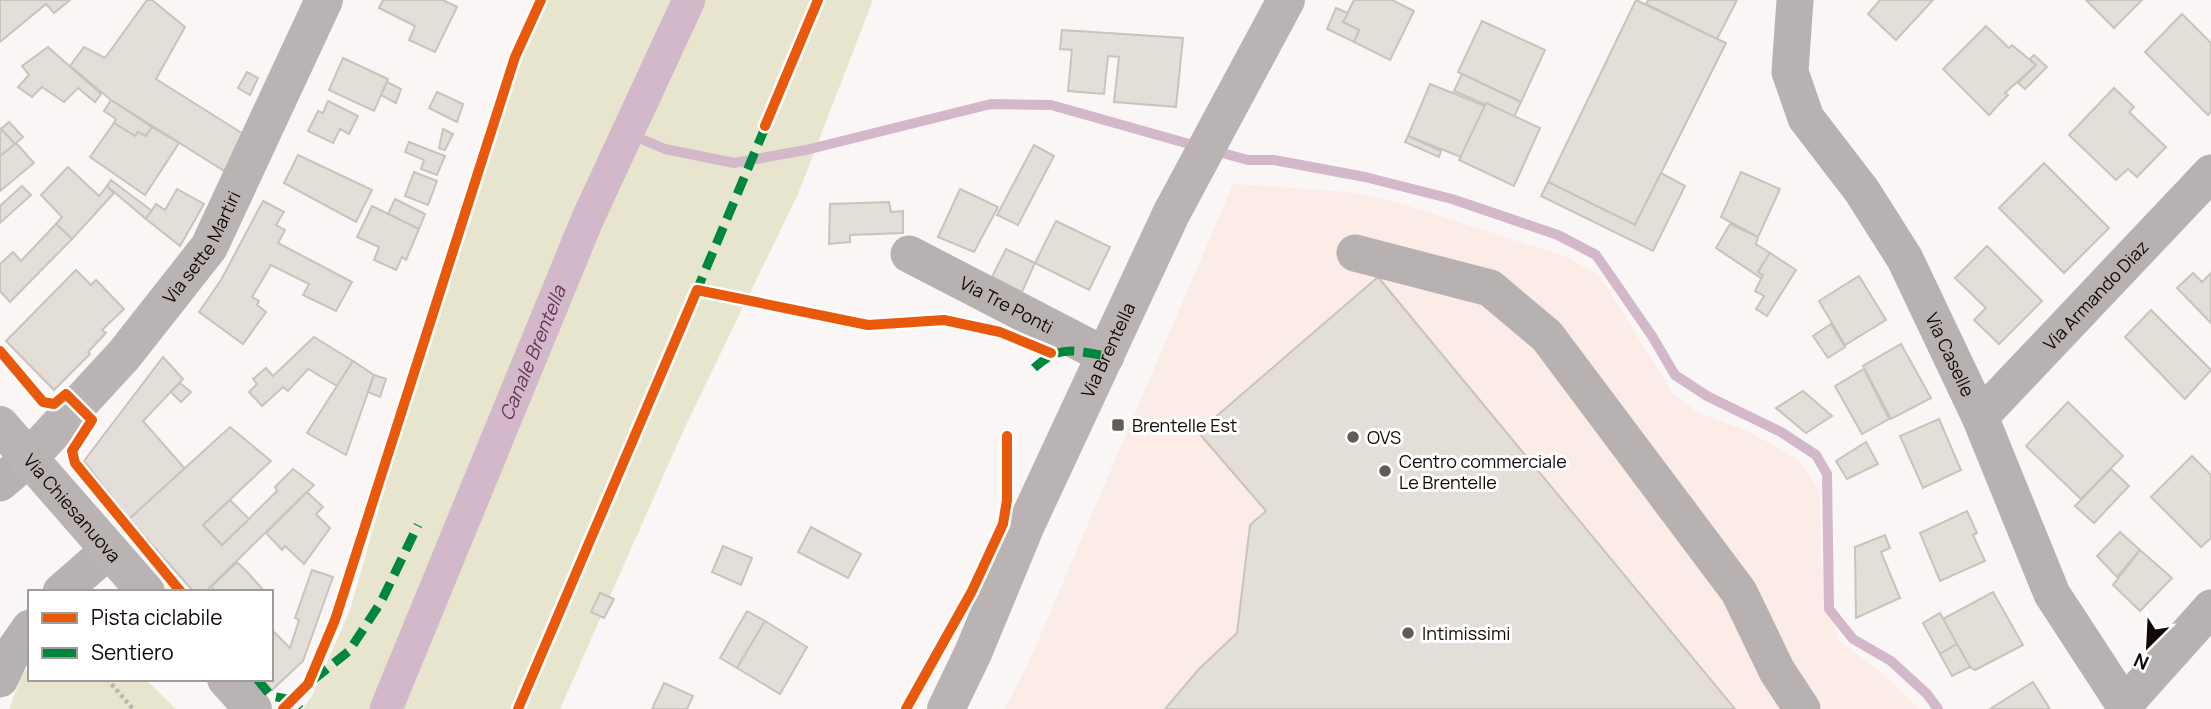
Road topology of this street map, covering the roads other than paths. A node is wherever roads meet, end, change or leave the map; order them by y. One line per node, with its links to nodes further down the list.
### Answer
1 (324, 0): 10 (main road, Via sette Martiri)
2 (1286, 0): 7 (main road, Via Brentella)
3 (1796, 0): 8 (street, Via Caselle)
4 (2211, 173): 8 (street, Via Armando Diaz)
5 (1355, 253): 21 (street)
6 (909, 254): 7 (street, Via Tre Ponti)
7 (1105, 356): 20 (main road, Via Brentella)
8 (1980, 416): 18 (street, Via Caselle)
9 (0, 425): 10 (main road, Via Chiesanuova)
10 (14, 471): 11 (main road, Via Chiesanuova)
11 (108, 551): 12 (street); 13 (main road, Via Chiesanuova)
12 (63, 590)
13 (143, 590)
14 (2211, 608): 18 (street)
15 (28, 631): 16 (street)
16 (0, 679)
17 (228, 681): 19 (main road)
18 (2125, 707)
19 (253, 709)
20 (946, 709)
21 (1802, 709)

